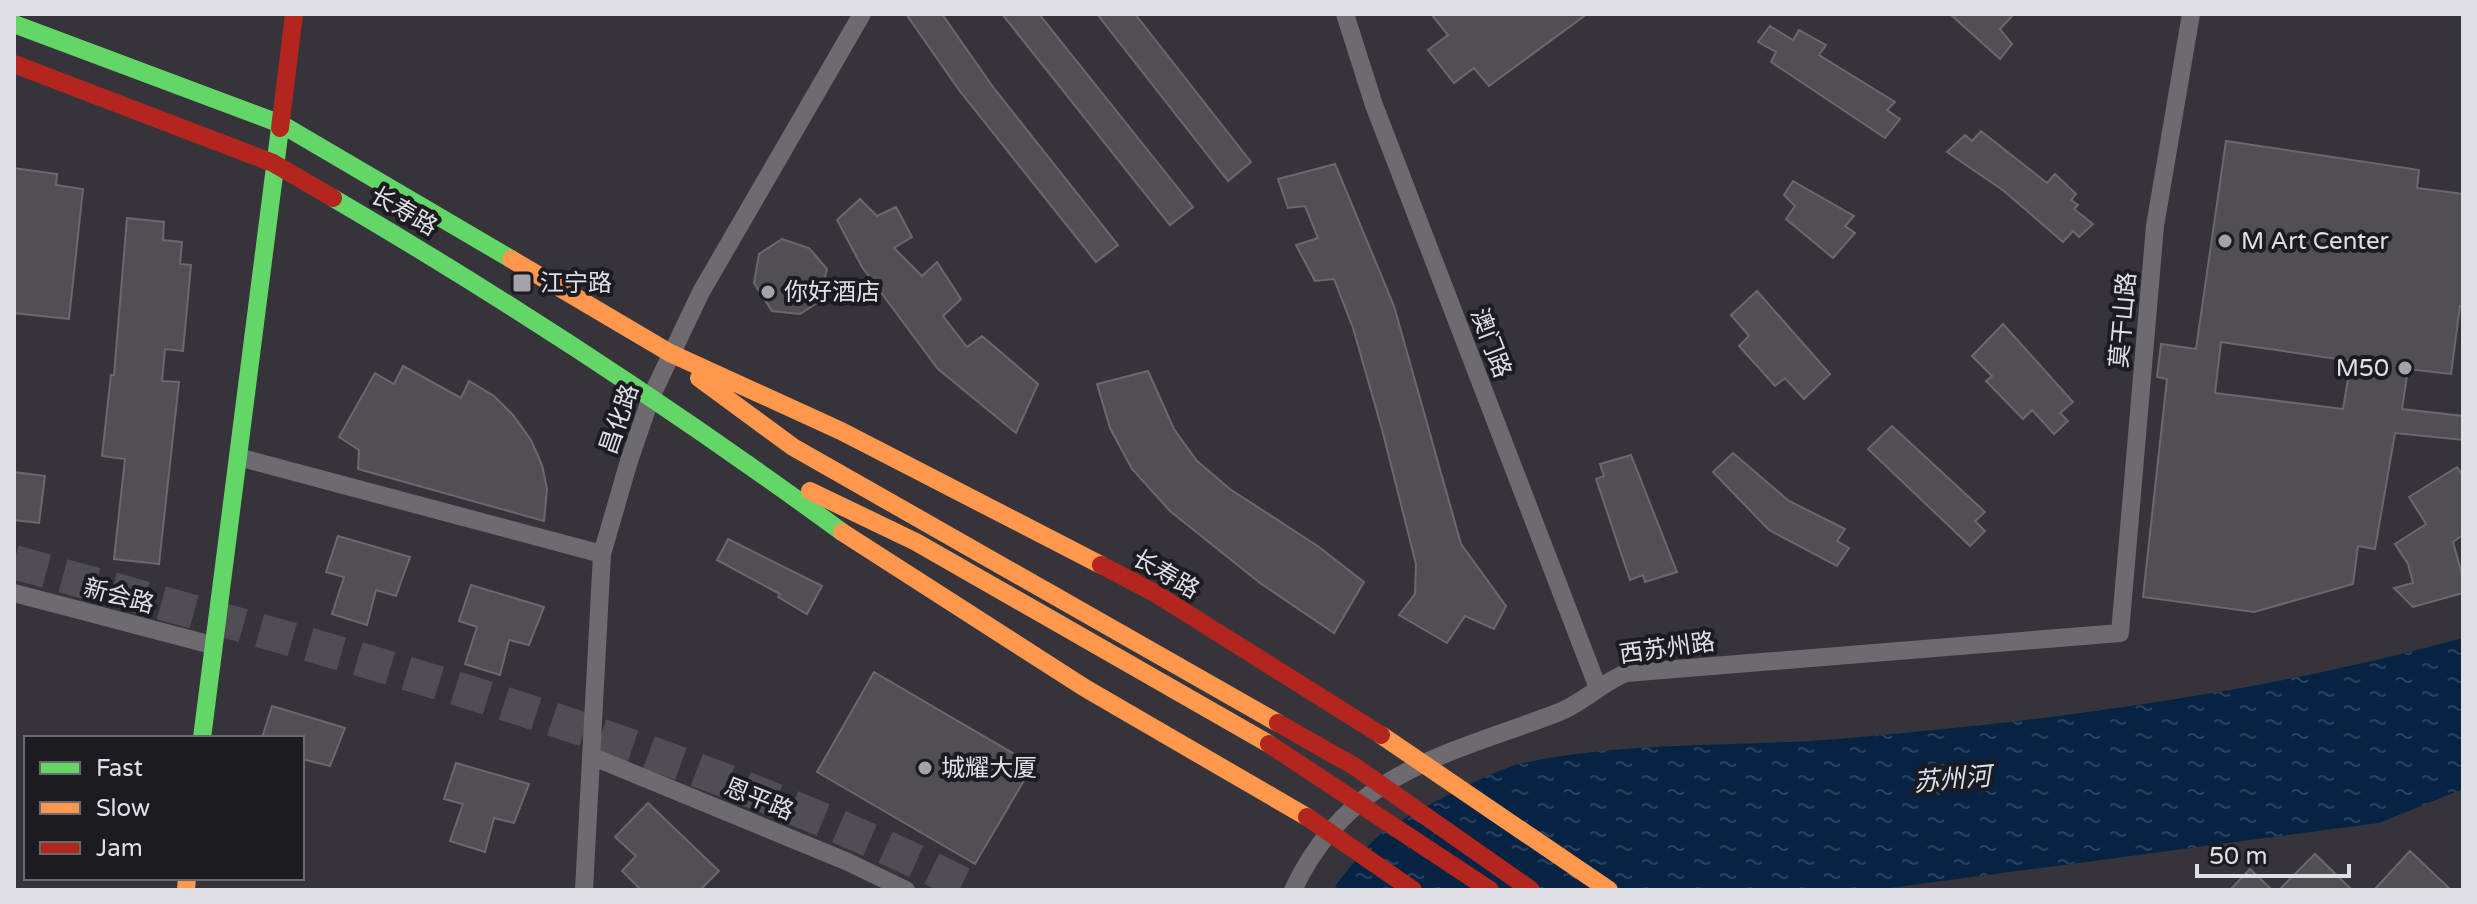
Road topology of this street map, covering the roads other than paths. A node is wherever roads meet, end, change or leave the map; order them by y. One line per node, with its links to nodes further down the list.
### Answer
1 (294, 14): 7 (main road)
2 (862, 14): 9 (street, 昌化路)
3 (1345, 14): 17 (street, 澳门路)
4 (2191, 14): 15 (street, 莫干山路)
5 (14, 24): 7 (main road, 长寿路)
6 (14, 64): 8 (main road, 长寿路)
7 (281, 124): 8 (main road); 9 (main road, 长寿路)
8 (273, 163): 10 (main road, 长寿路); 11 (main road)
9 (670, 353): 10 (street, 昌化路); 25 (main road, 长寿路); 26 (main road, 长寿路)
10 (651, 397): 12 (main road, 长寿路); 13 (street, 昌化路)
11 (238, 457): 13 (street); 16 (main road)
12 (740, 457): 23 (main road, 长寿路); 24 (main road, 长寿路)
13 (602, 554): 19 (street, 昌化路)
14 (14, 593): 16 (street, 新会路)
15 (2120, 633): 17 (street, 西苏州路)
16 (212, 645): 18 (main road)
17 (1598, 688): 22 (street, 西苏州路)
18 (202, 736)
19 (591, 756): 20 (street, 昌化路); 21 (street, 恩平路)
20 (584, 890)
21 (906, 890)
22 (1293, 890)
23 (1413, 890)
24 (1490, 890)
25 (1531, 890)
26 (1609, 890)

